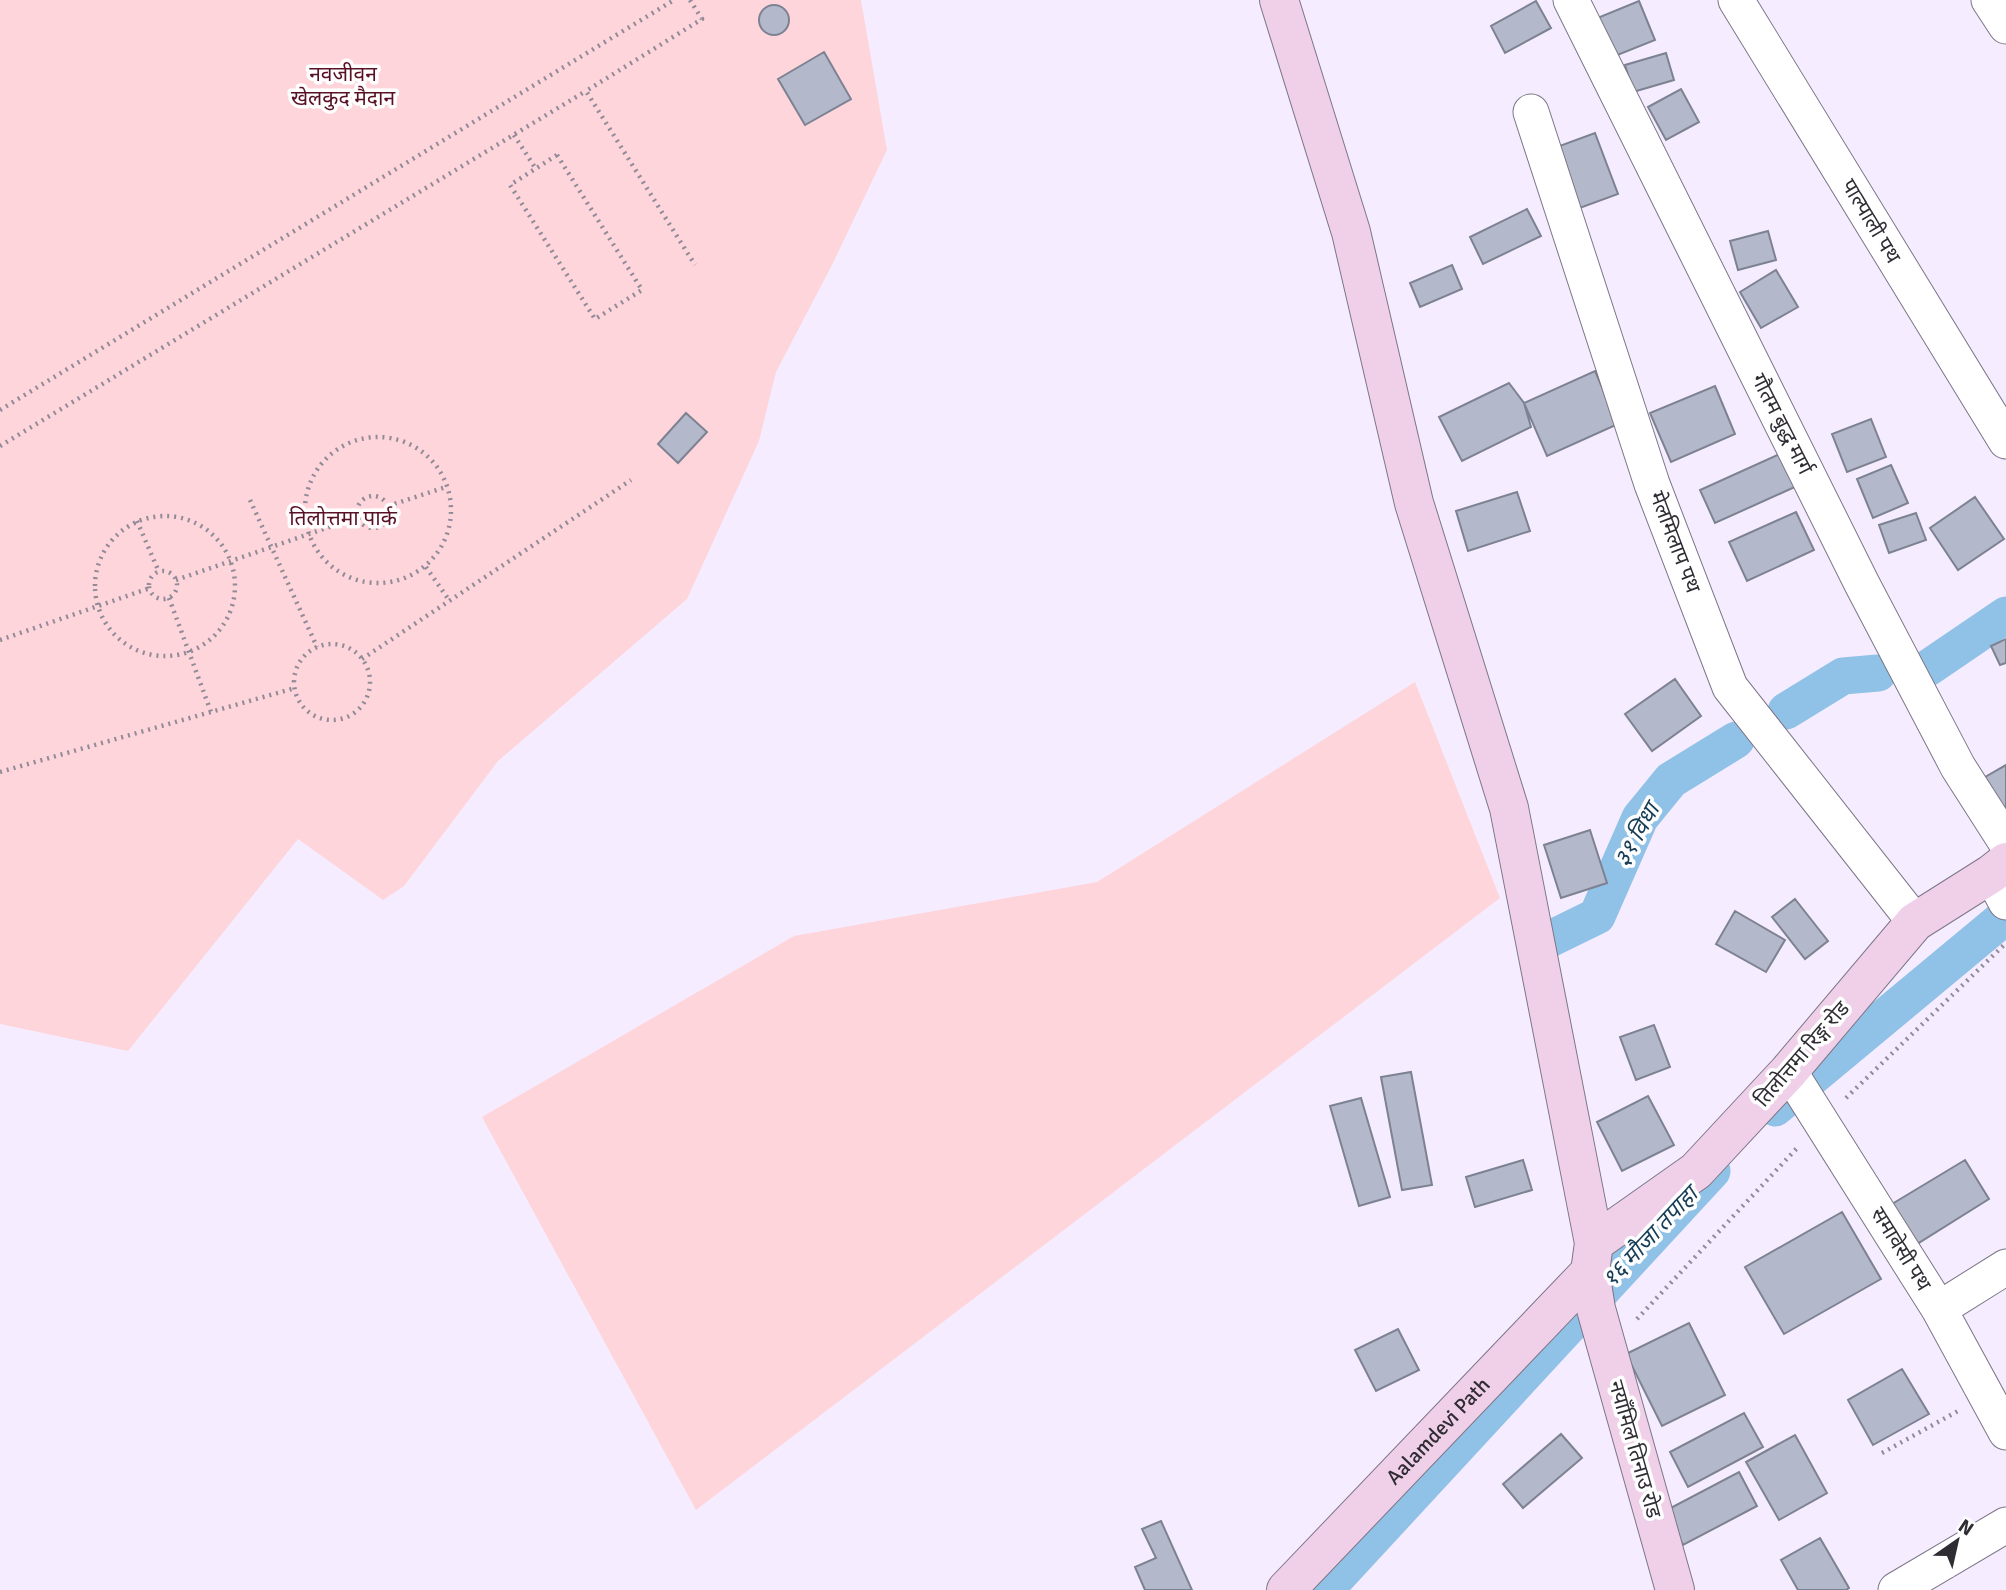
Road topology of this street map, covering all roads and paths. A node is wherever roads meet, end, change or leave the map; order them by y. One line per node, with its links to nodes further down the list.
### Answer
1 (674, 0): 13 (path)
2 (690, 0): 8 (path)
3 (1279, 0): 43 (street, नयाँमिल तिनाउ रोड)
4 (1571, 0): 39 (street, गौतम बुद्ध मार्ग)
5 (1736, 0): 14 (street, पाल्पाली पथ)
6 (1989, 0): 7 (street)
7 (2006, 26)
8 (586, 91): 10 (path); 12 (path)
9 (1531, 112): 40 (street, मेलमिलाप पथ)
10 (514, 135): 11 (path); 15 (path)
11 (536, 169): 11 (path)
12 (695, 265)
13 (0, 410)
14 (2006, 441)
15 (0, 446)
16 (631, 480): 30 (path)
17 (446, 487): 19 (path); 22 (path); 25 (path)
18 (250, 500): 23 (path)
19 (388, 506): 20 (path); 20 (path)
20 (358, 517): 22 (path)
21 (137, 521): 24 (path); 26 (path); 31 (path)
22 (308, 534): 23 (path); 25 (path)
23 (272, 547): 24 (path); 33 (path)
24 (230, 561): 27 (path); 34 (path)
25 (426, 566): 30 (path)
26 (159, 572): 27 (path); 28 (path)
27 (176, 580): 29 (path)
28 (150, 588): 29 (path); 31 (path)
29 (169, 598): 34 (path)
30 (449, 601): 35 (path)
31 (97, 606): 32 (path); 34 (path)
32 (0, 639)
33 (317, 647): 35 (path); 36 (path)
34 (191, 652): 37 (path)
35 (362, 659): 36 (path)
36 (295, 688): 37 (path)
37 (211, 712): 38 (path)
38 (0, 772)
39 (2002, 870): 40 (street, तिलोत्तमा रिङ्ग रोड)
40 (1915, 922): 41 (street, तिलोत्तमा रिङ्ग रोड)
41 (1789, 1071): 43 (street, तिलोत्तमा रिङ्ग रोड); 44 (street, समावेसी पथ)
42 (2006, 1267): 44 (street)
43 (1593, 1275): 49 (street, Aalamdevi Path); 50 (street, नयाँमिल तिनाउ रोड)
44 (1939, 1309): 45 (street, समावेसी पथ)
45 (1986, 1396): 46 (street, समावेसी पथ); 47 (path)
46 (2006, 1432)
47 (1882, 1453)
48 (2006, 1525): 51 (street)
49 (1286, 1590)
50 (1675, 1590)
51 (1896, 1590)

